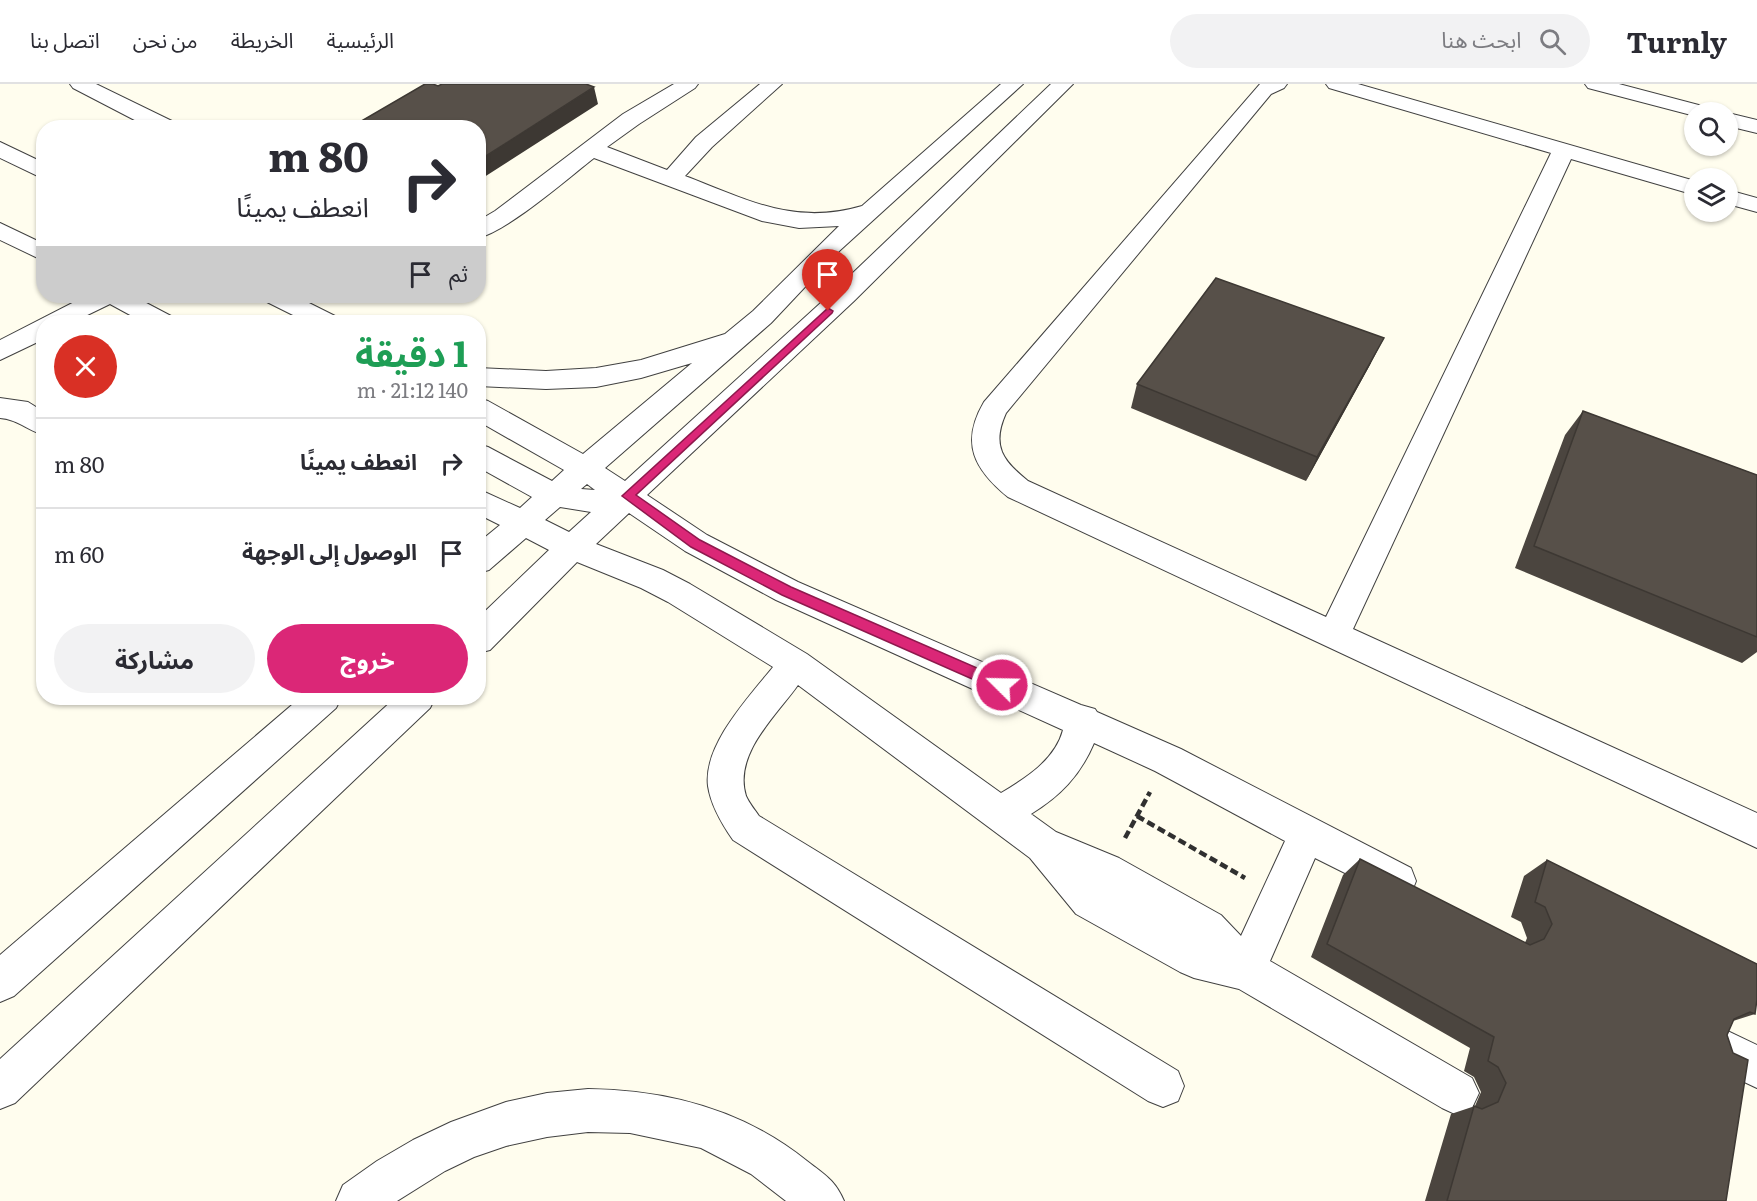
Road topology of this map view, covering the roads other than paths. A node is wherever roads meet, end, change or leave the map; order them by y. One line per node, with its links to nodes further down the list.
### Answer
1 (80, 84): 10 (street)
2 (687, 84): 13 (street)
3 (772, 84): 17 (street)
4 (1013, 84): 21 (street)
5 (1063, 84): 43 (street)
6 (1277, 84): 49 (street)
7 (1336, 84): 15 (street)
8 (1598, 84): 9 (street)
9 (1684, 107)
10 (152, 120)
11 (1738, 122): 12 (street)
12 (1757, 127)
13 (591, 148): 17 (street); 23 (street)
14 (0, 149): 16 (street)
15 (1564, 150): 18 (street); 49 (street)
16 (36, 168)
17 (671, 179): 22 (street)
18 (1684, 185)
19 (1738, 200): 20 (street)
20 (1757, 206)
21 (871, 211): 22 (street); 26 (street)
22 (767, 215): 26 (street)
23 (486, 226)
24 (0, 230): 25 (street)
25 (36, 250)
26 (802, 274): 34 (street)
27 (91, 303): 30 (street)
28 (128, 303): 31 (street)
29 (289, 303): 32 (street)
30 (67, 315)
31 (149, 315)
32 (313, 315)
33 (36, 332): 35 (street)
34 (738, 338): 36 (street); 41 (street)
35 (0, 351)
36 (486, 377)
37 (0, 408): 39 (street)
38 (486, 413): 41 (street)
39 (36, 420)
40 (486, 458): 42 (street)
41 (587, 470): 42 (street); 43 (street)
42 (556, 495): 43 (street); 45 (street)
43 (628, 496): 46 (street); 53 (street)
44 (486, 504): 45 (street)
45 (521, 524): 46 (street); 47 (street)
46 (571, 547): 48 (street); 50 (street)
47 (486, 554)
48 (486, 632)
49 (1333, 636): 55 (street)
50 (795, 664): 54 (street); 63 (street)
51 (316, 705): 60 (street)
52 (410, 705): 64 (street)
53 (1083, 720): 54 (street); 56 (street)
54 (998, 813): 57 (street)
55 (1757, 831)
56 (1307, 834): 58 (street); 59 (street)
57 (1043, 845): 59 (street); 59 (street)
58 (1423, 894)
59 (1245, 970): 65 (street)
60 (0, 982)
61 (1717, 1047): 62 (street)
62 (1757, 1067)
63 (1163, 1086)
64 (0, 1088)
65 (1457, 1093)
66 (359, 1201): 67 (street)
67 (820, 1201)

